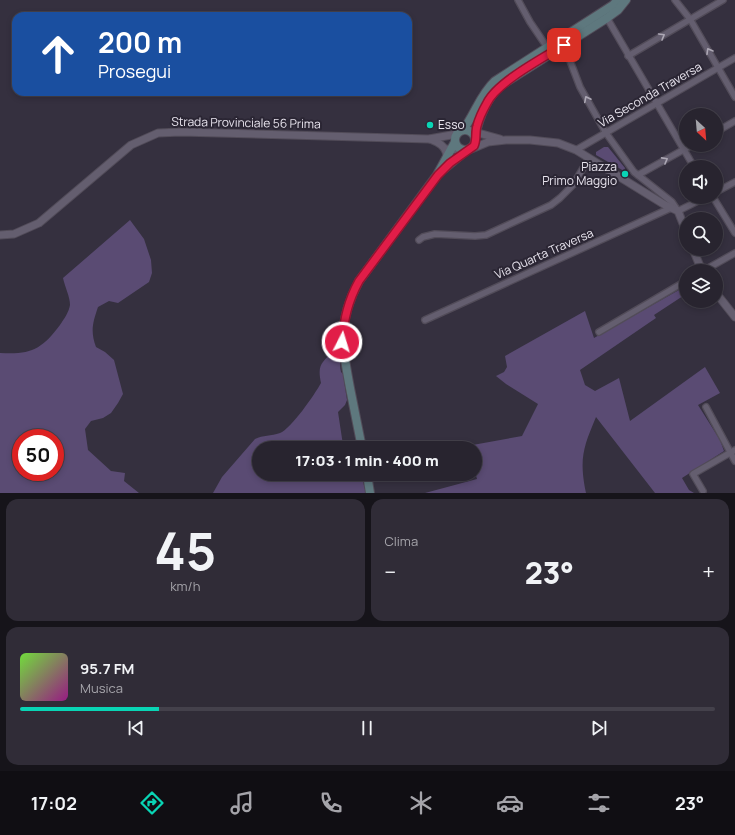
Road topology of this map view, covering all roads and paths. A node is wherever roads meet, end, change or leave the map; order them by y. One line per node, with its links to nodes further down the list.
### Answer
1 (518, 0): 9 (street)
2 (618, 0): 9 (main road)
3 (626, 0): 6 (main road)
4 (675, 0): 7 (street)
5 (723, 0): 7 (street)
6 (607, 18): 8 (main road); 10 (street)
7 (690, 20): 10 (street, one-way to 7); 12 (street, one-way to 7)
8 (564, 45): 15 (main road); 18 (street, one-way to 8)
9 (547, 47): 19 (main road)
10 (628, 56): 14 (street)
11 (735, 58): 12 (street, Via Seconda Traversa)
12 (718, 67): 13 (street); 14 (street, Via Seconda Traversa)
13 (735, 97)
14 (656, 104): 18 (street, Via Seconda Traversa); 23 (street)
15 (479, 120): 19 (main road); 20 (street)
16 (735, 121): 17 (street)
17 (723, 128)
18 (606, 133): 25 (street, Via Seconda Traversa); 30 (street)
19 (466, 134): 20 (street); 21 (street, Strada Provinciale 56 Prima); 24 (main road); 24 (main road); 26 (main road)
20 (488, 136): 22 (street)
21 (429, 139): 26 (street); 38 (street, Strada Provinciale 56 Prima)
22 (506, 140): 24 (street); 25 (street)
23 (679, 142)
24 (467, 150): 26 (street); 29 (main road)
25 (576, 150): 28 (street)
26 (447, 152): 29 (main road)
27 (680, 152): 30 (street, one-way to 27)
28 (589, 158): 35 (street); 39 (street)
29 (438, 175): 48 (main road)
30 (638, 175): 35 (street)
31 (735, 182): 32 (street)
32 (723, 188)
33 (686, 204): 35 (street, Via Quarta Traversa)
34 (716, 204): 37 (street)
35 (675, 208): 36 (street); 45 (street, Via Quarta Traversa)
36 (679, 216)
37 (735, 233)
38 (0, 235)
39 (419, 240)
40 (735, 253): 41 (street)
41 (715, 264)
42 (679, 285): 46 (street)
43 (723, 302): 44 (street)
44 (734, 315)
45 (425, 320)
46 (599, 332)
47 (706, 408): 49 (street)
48 (361, 441)
49 (733, 451): 50 (street); 52 (street)
50 (735, 460)
51 (368, 481): 53 (main road)
52 (703, 491)
53 (370, 493)

